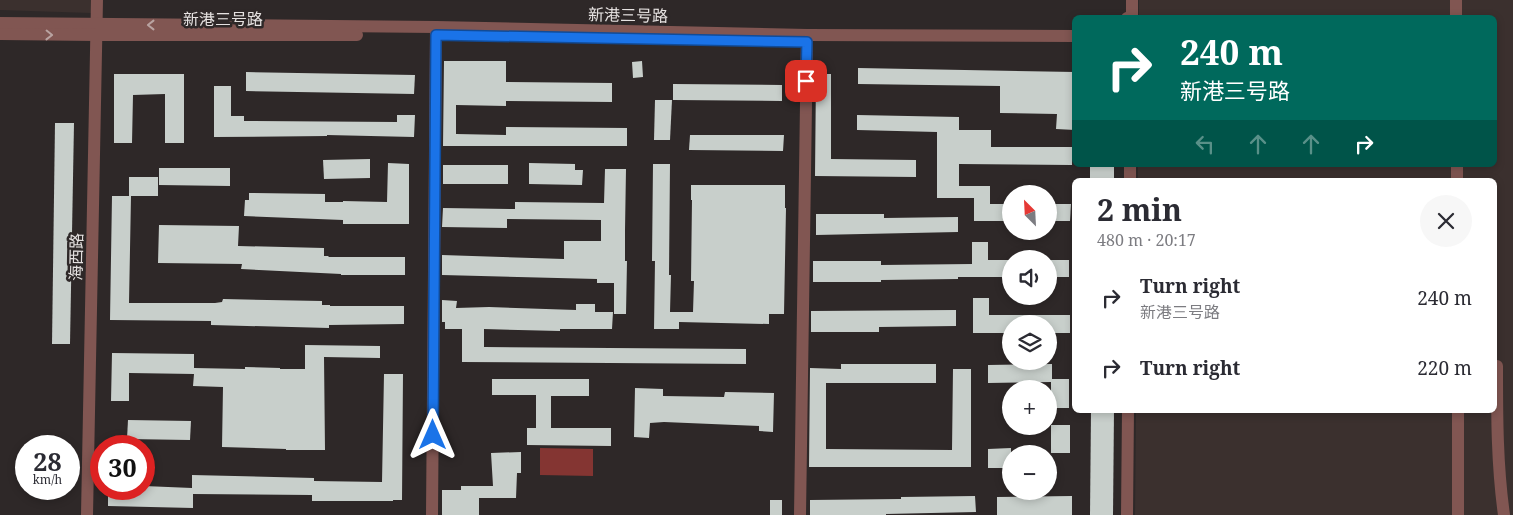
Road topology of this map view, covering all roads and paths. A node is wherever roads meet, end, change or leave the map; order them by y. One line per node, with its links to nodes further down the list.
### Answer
1 (97, 0): 8 (street, 海西路)
2 (103, 0): 8 (street, 海西路)
3 (1132, 0): 5 (street)
4 (1456, 0): 6 (street)
5 (1130, 15)
6 (1456, 15)
7 (0, 23): 8 (street, 新港三号路)
8 (100, 30): 9 (street, 新港三号路); 10 (street, 新港三号路, one-way to 8); 17 (street, 海西路); 18 (street, 海西路)
9 (436, 31): 12 (street, 新港三号路); 19 (street)
10 (0, 34)
11 (1072, 36): 12 (street, 新港三号路)
12 (807, 38): 13 (street, 新港三号路); 20 (street)
13 (1072, 42)
14 (1497, 366): 23 (street)
15 (1128, 413): 21 (street)
16 (1458, 413): 22 (street)
17 (87, 515)
18 (94, 515)
19 (432, 515)
20 (800, 515)
21 (1127, 515)
22 (1458, 515)
23 (1504, 515)

